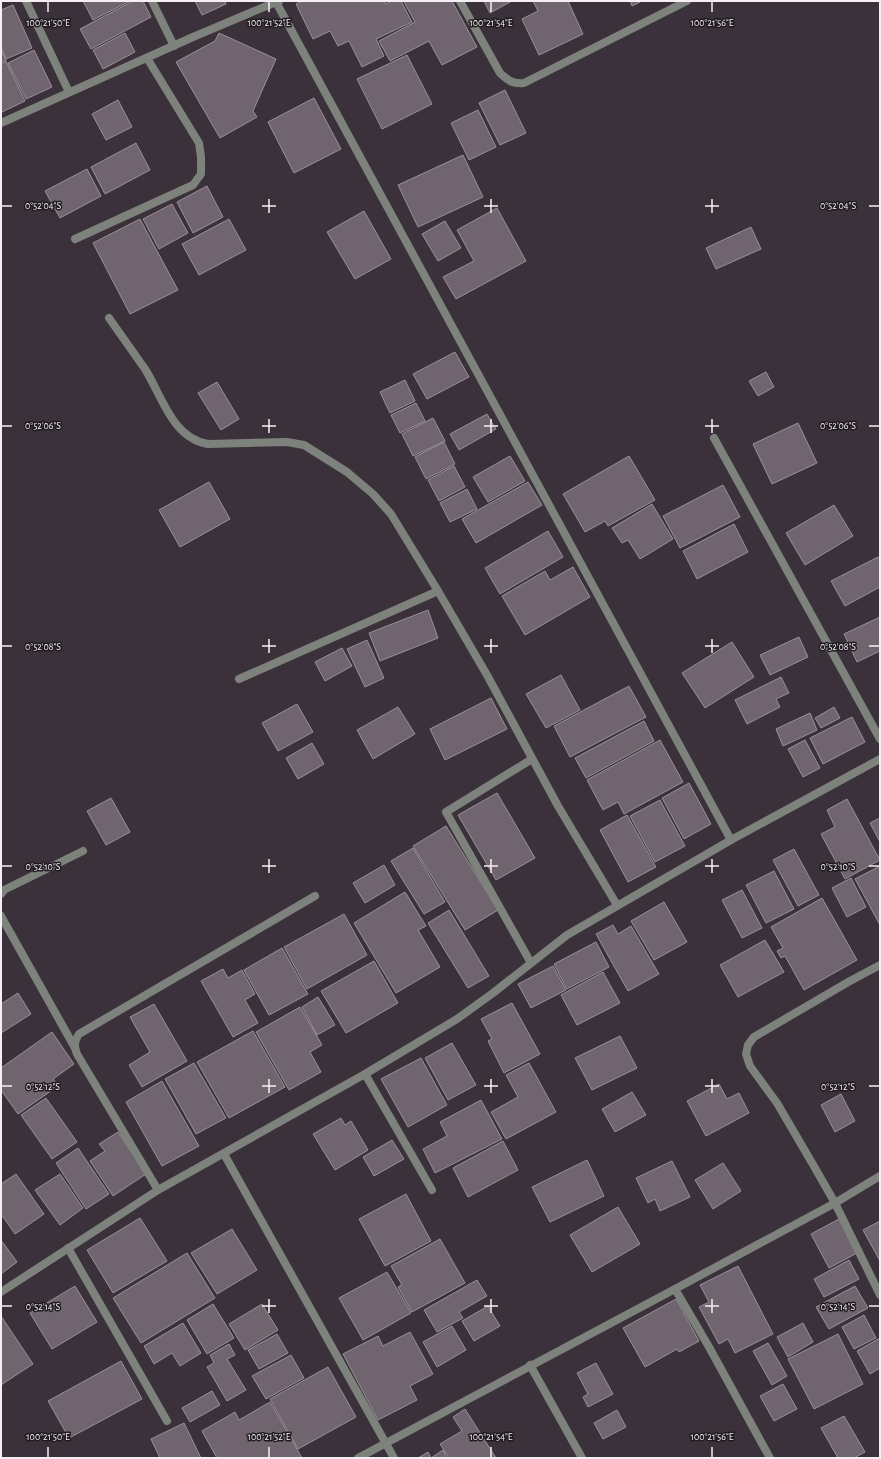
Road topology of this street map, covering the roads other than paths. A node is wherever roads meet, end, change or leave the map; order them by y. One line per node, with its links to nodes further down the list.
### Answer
1 (26, 1): 8 (street)
2 (152, 1): 6 (street)
3 (276, 1): 6 (street); 18 (street)
4 (460, 1): 5 (street)
5 (687, 1)
6 (174, 46): 7 (street)
7 (147, 58): 8 (street); 10 (street)
8 (70, 92): 9 (street)
9 (1, 123)
10 (76, 239)
11 (109, 318): 13 (street)
12 (714, 438): 15 (street)
13 (438, 591): 14 (street); 16 (street)
14 (238, 679)
15 (880, 739)
16 (532, 759): 22 (street); 24 (street)
17 (880, 759): 18 (street)
18 (731, 840): 22 (street)
19 (83, 851): 20 (street)
20 (1, 894)
21 (316, 896): 26 (street)
22 (617, 906): 24 (street)
23 (1, 916): 26 (street)
24 (531, 963): 27 (street)
25 (880, 965): 32 (street)
26 (75, 1048): 30 (street)
27 (365, 1074): 28 (street); 31 (street)
28 (224, 1154): 30 (street); 39 (street)
29 (880, 1176): 32 (street)
30 (158, 1190): 33 (street)
31 (432, 1190)
32 (835, 1202): 34 (street); 36 (street)
33 (68, 1248): 35 (street); 38 (street)
34 (675, 1289): 37 (street); 43 (street)
35 (1, 1292)
36 (880, 1295)
37 (530, 1365): 39 (street); 42 (street)
38 (167, 1421)
39 (385, 1443): 40 (street); 41 (street)
40 (358, 1458)
41 (394, 1458)
42 (582, 1458)
43 (770, 1458)

